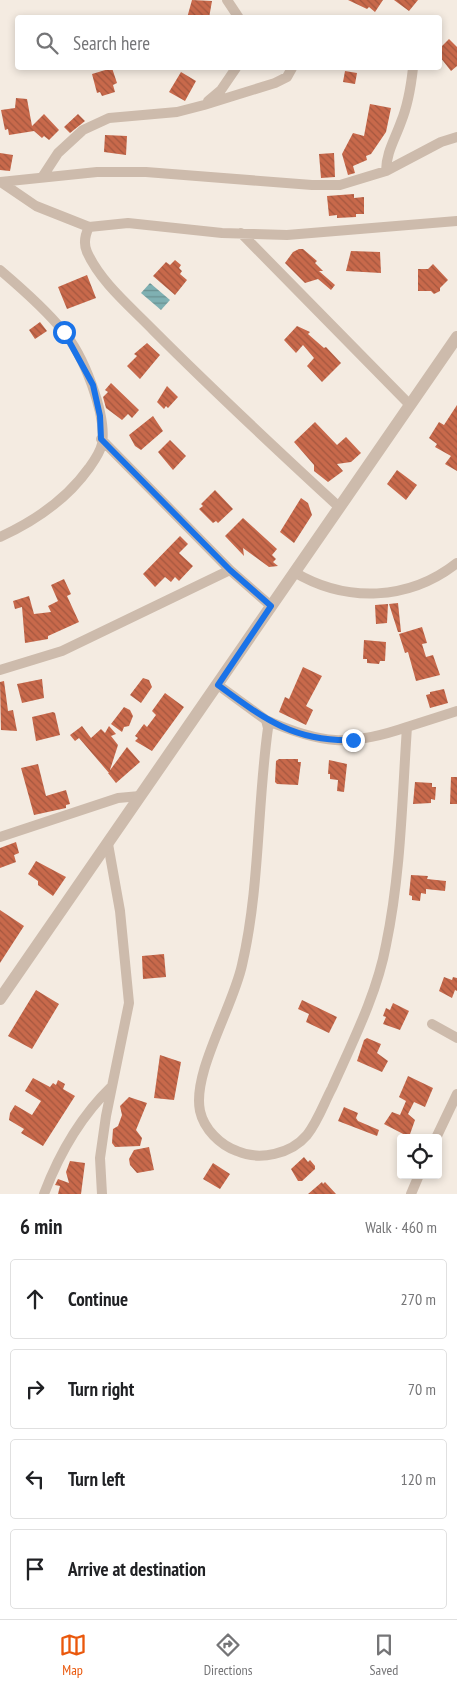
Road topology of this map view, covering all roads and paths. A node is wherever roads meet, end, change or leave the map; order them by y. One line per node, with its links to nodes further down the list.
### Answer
1 (227, 0): 2 (street)
2 (237, 15)
3 (235, 70): 6 (street)
4 (291, 70): 6 (street)
5 (413, 70): 8 (street)
6 (204, 105): 9 (street)
7 (457, 137): 8 (street)
8 (386, 171): 9 (street)
9 (43, 176): 10 (street)
10 (0, 182): 12 (street)
11 (457, 221): 13 (street)
12 (89, 227): 13 (street); 18 (street)
13 (241, 234): 16 (street)
14 (0, 270): 17 (street)
15 (457, 337): 16 (street)
16 (410, 405): 18 (street)
17 (101, 439): 19 (street); 21 (street)
18 (339, 507): 22 (street)
19 (0, 537)
20 (457, 562): 22 (street)
21 (230, 570): 23 (street); 24 (street)
22 (294, 572): 23 (street)
23 (271, 606): 25 (street)
24 (0, 670)
25 (218, 685): 27 (street); 29 (street)
26 (457, 711): 28 (street)
27 (266, 720): 28 (street); 28 (street)
28 (407, 727)
29 (140, 796): 30 (street); 31 (street)
30 (0, 837)
31 (108, 844): 32 (street); 35 (street)
32 (0, 999)
33 (432, 1024): 34 (street)
34 (457, 1038)
35 (112, 1086): 39 (street); 40 (street)
36 (457, 1094): 37 (street)
37 (438, 1134)
38 (417, 1179): 41 (street)
39 (44, 1194)
40 (102, 1194)
41 (411, 1194)

